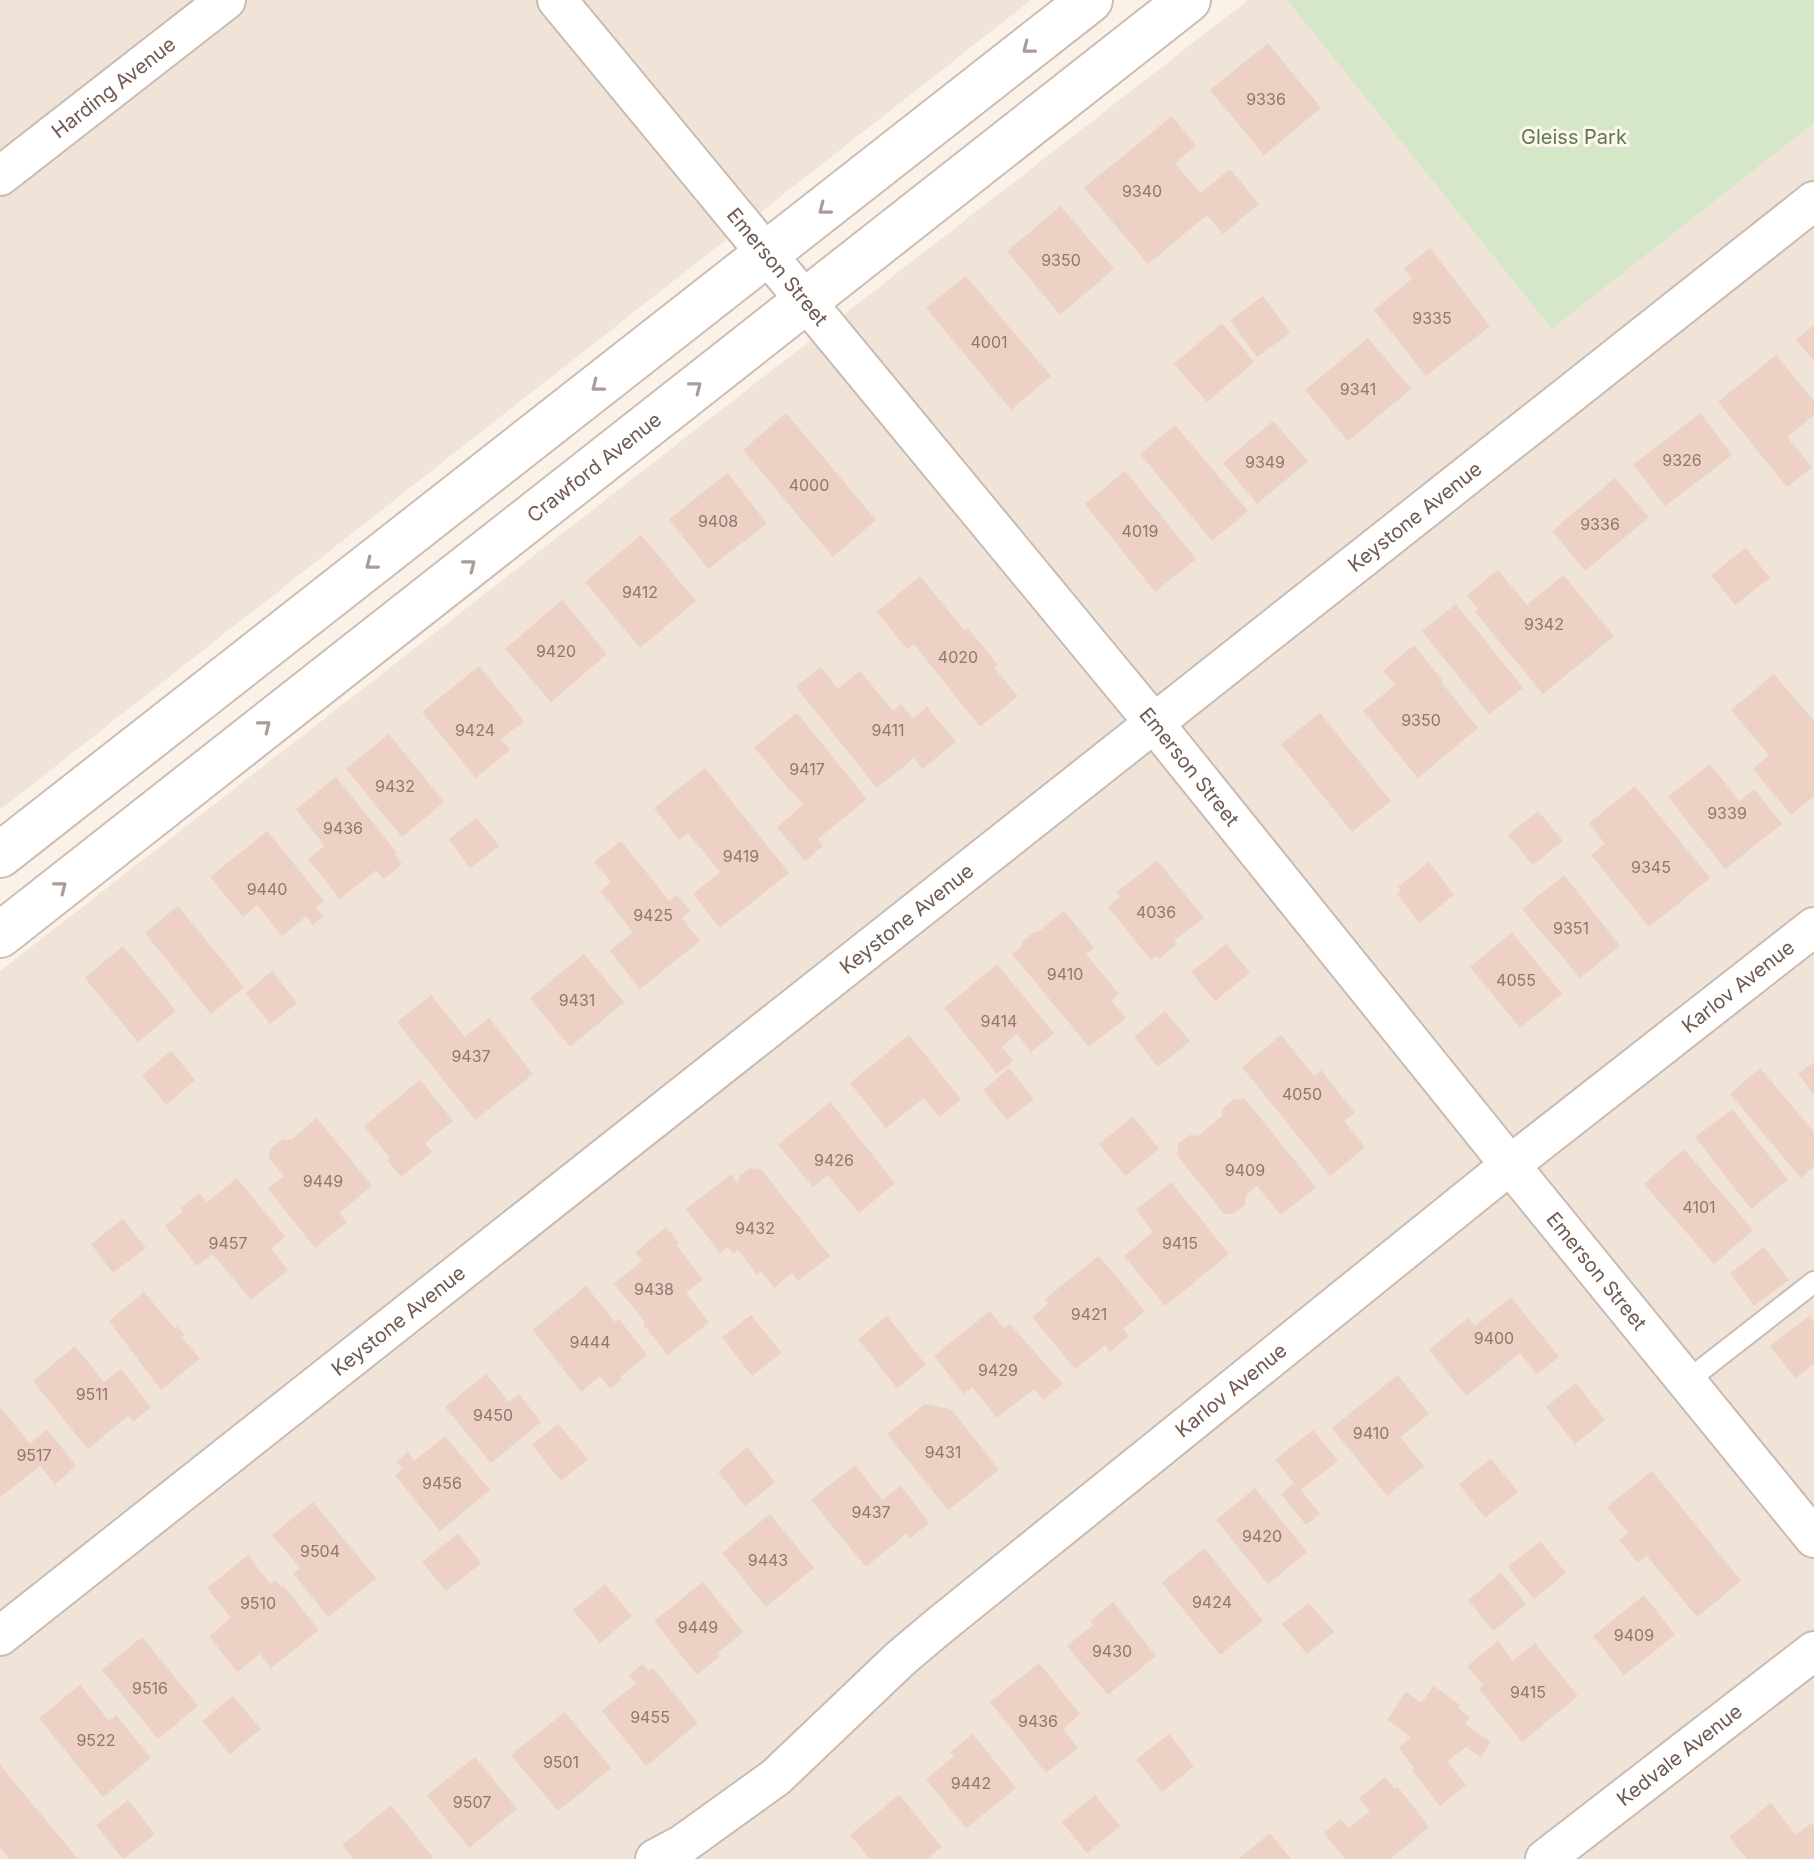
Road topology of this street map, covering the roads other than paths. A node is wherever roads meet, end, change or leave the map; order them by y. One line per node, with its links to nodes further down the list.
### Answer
1 (226, 0): 5 (street, Harding Avenue)
2 (557, 0): 7 (street, Emerson Street)
3 (1090, 0): 7 (main road, one-way to 7)
4 (1188, 0): 8 (main road, Crawford Avenue)
5 (0, 176)
6 (1814, 201): 9 (street, Keystone Avenue)
7 (766, 254): 8 (street, Emerson Street); 10 (main road, one-way to 10)
8 (805, 300): 9 (street, Emerson Street); 12 (main road, Crawford Avenue, one-way to 8)
9 (1154, 723): 13 (street, Emerson Street); 17 (street, Keystone Avenue)
10 (0, 855)
11 (1814, 927): 13 (street, Karlov Avenue)
12 (0, 935)
13 (1510, 1165): 15 (street, Emerson Street); 19 (street, Karlov Avenue)
14 (1814, 1282): 15 (lane)
15 (1687, 1381): 16 (street, Emerson Street)
16 (1814, 1538)
17 (0, 1636)
18 (1814, 1651): 20 (street, Kedvale Avenue)
19 (655, 1859)
20 (1545, 1859)

